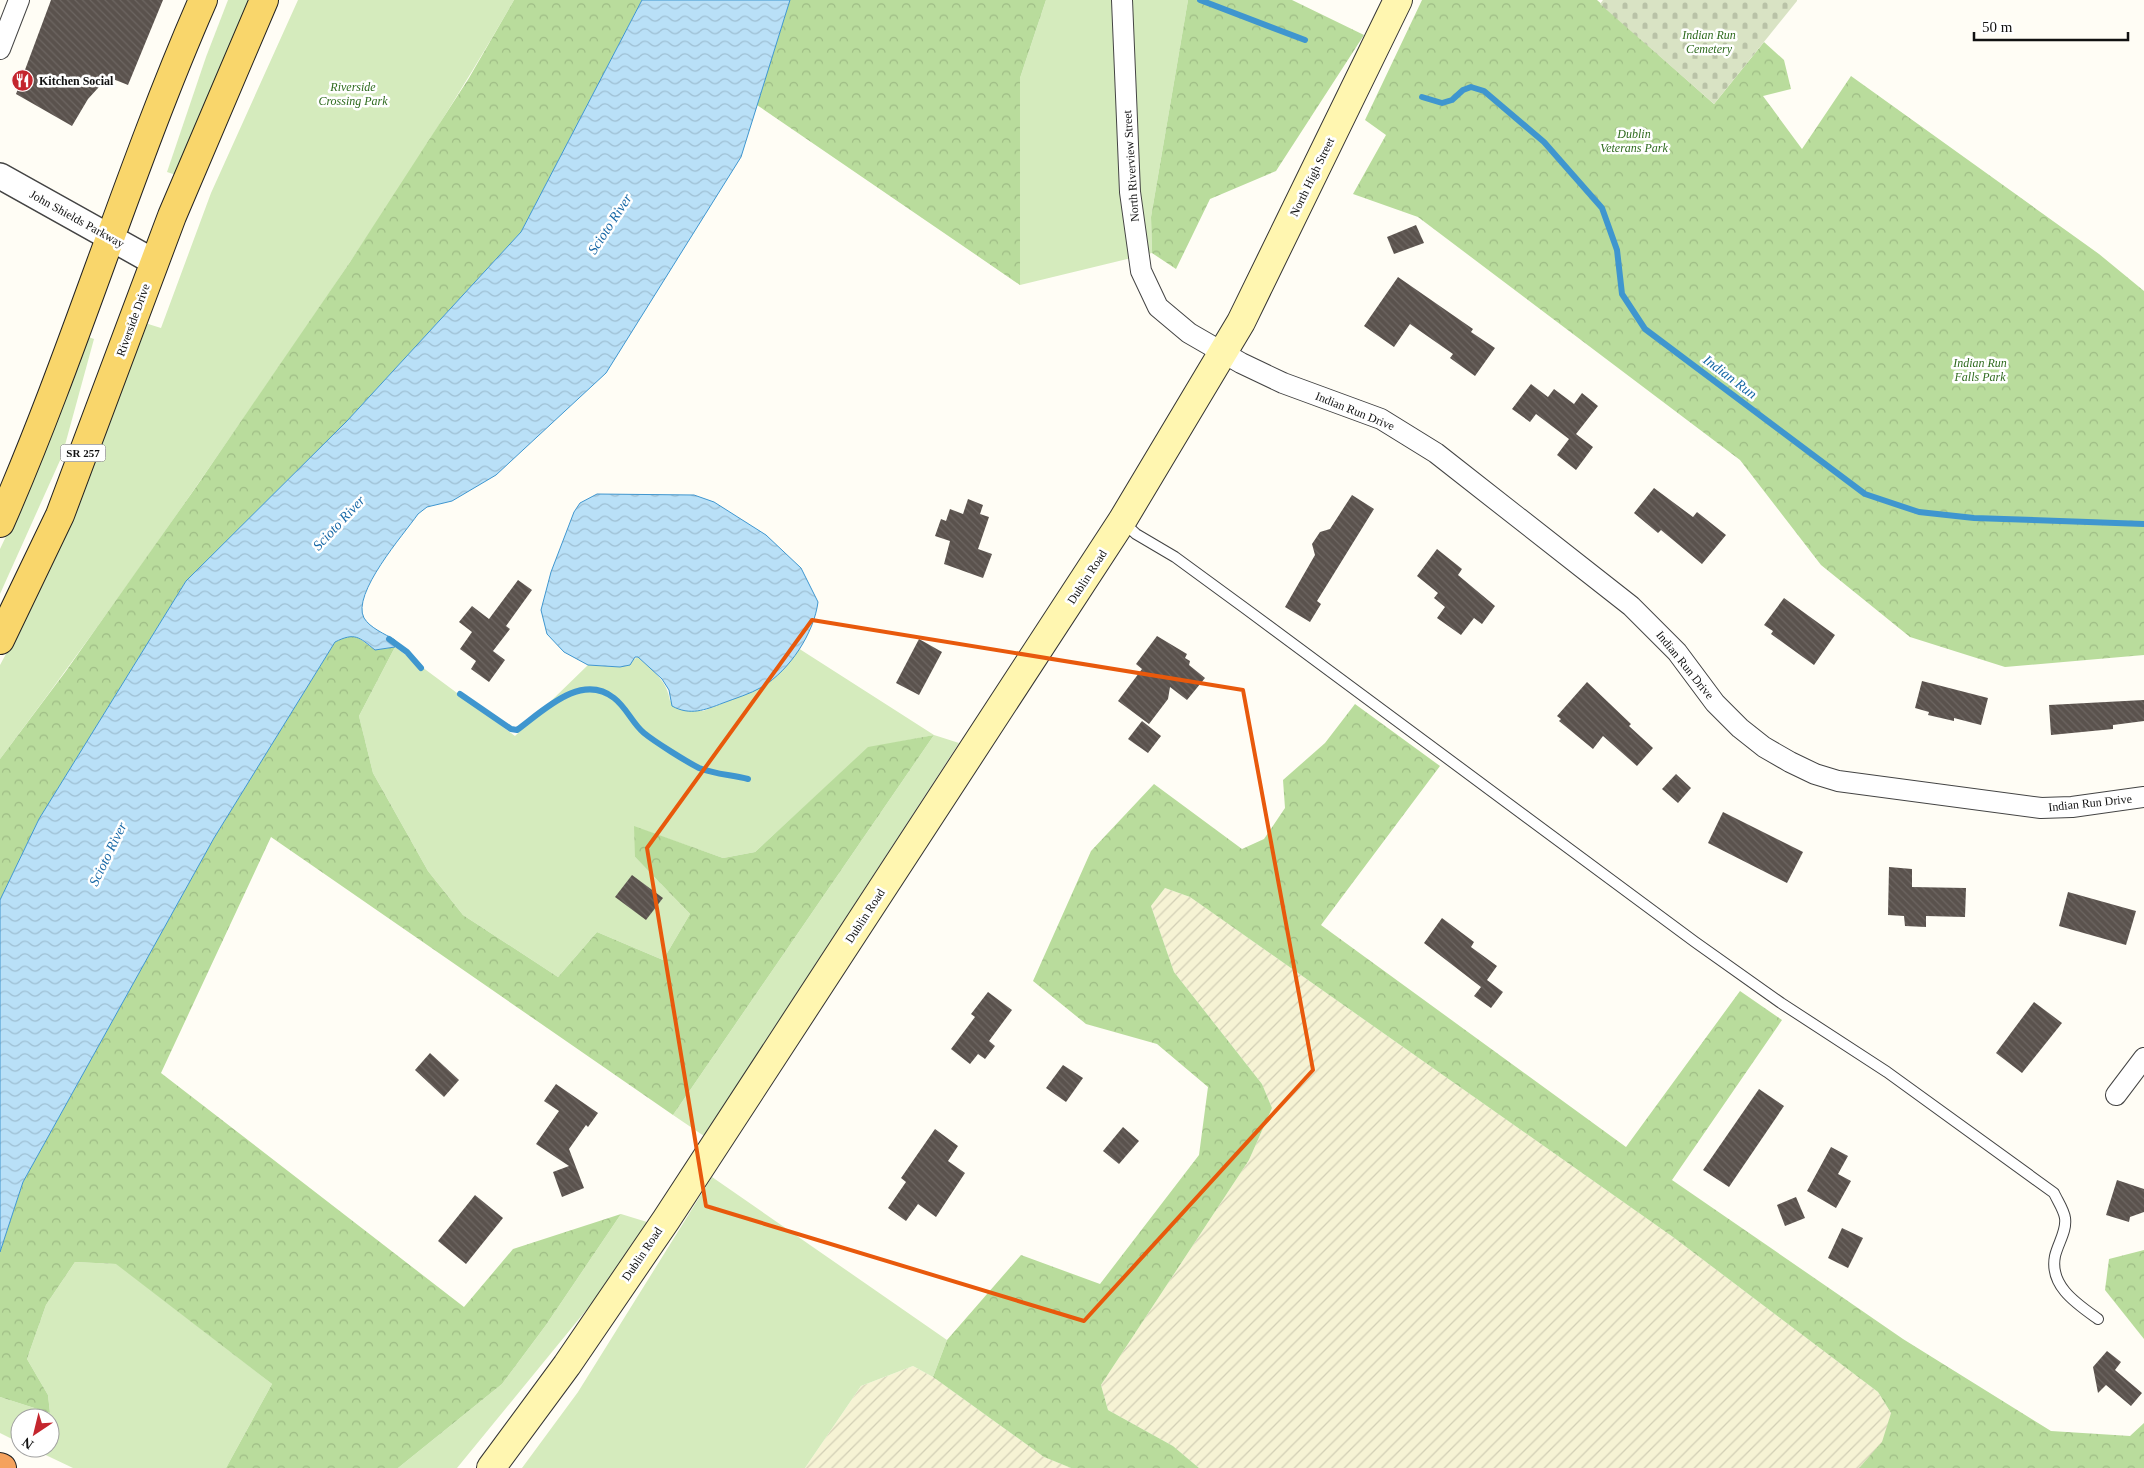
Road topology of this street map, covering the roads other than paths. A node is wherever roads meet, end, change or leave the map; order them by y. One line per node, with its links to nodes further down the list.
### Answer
1 (19, 0): 6 (street)
2 (203, 0): 8 (main road)
3 (264, 0): 9 (main road, Riverside Drive / SR 257)
4 (1122, 0): 10 (street, North Riverview Street)
5 (1398, 0): 10 (main road, North High Street)
6 (0, 48)
7 (0, 176): 8 (street, John Shields Parkway)
8 (110, 238): 9 (street, John Shields Parkway); 12 (main road)
9 (154, 262): 13 (main road, Riverside Drive / SR 257)
10 (1223, 354): 11 (main road, Dublin Road); 14 (street, Indian Run Drive)
11 (1122, 522): 17 (lane); 18 (main road, Dublin Road)
12 (0, 523)
13 (0, 640)
14 (2144, 797)
15 (2144, 1058): 16 (street)
16 (2116, 1094)
17 (2098, 1319)
18 (491, 1468)

